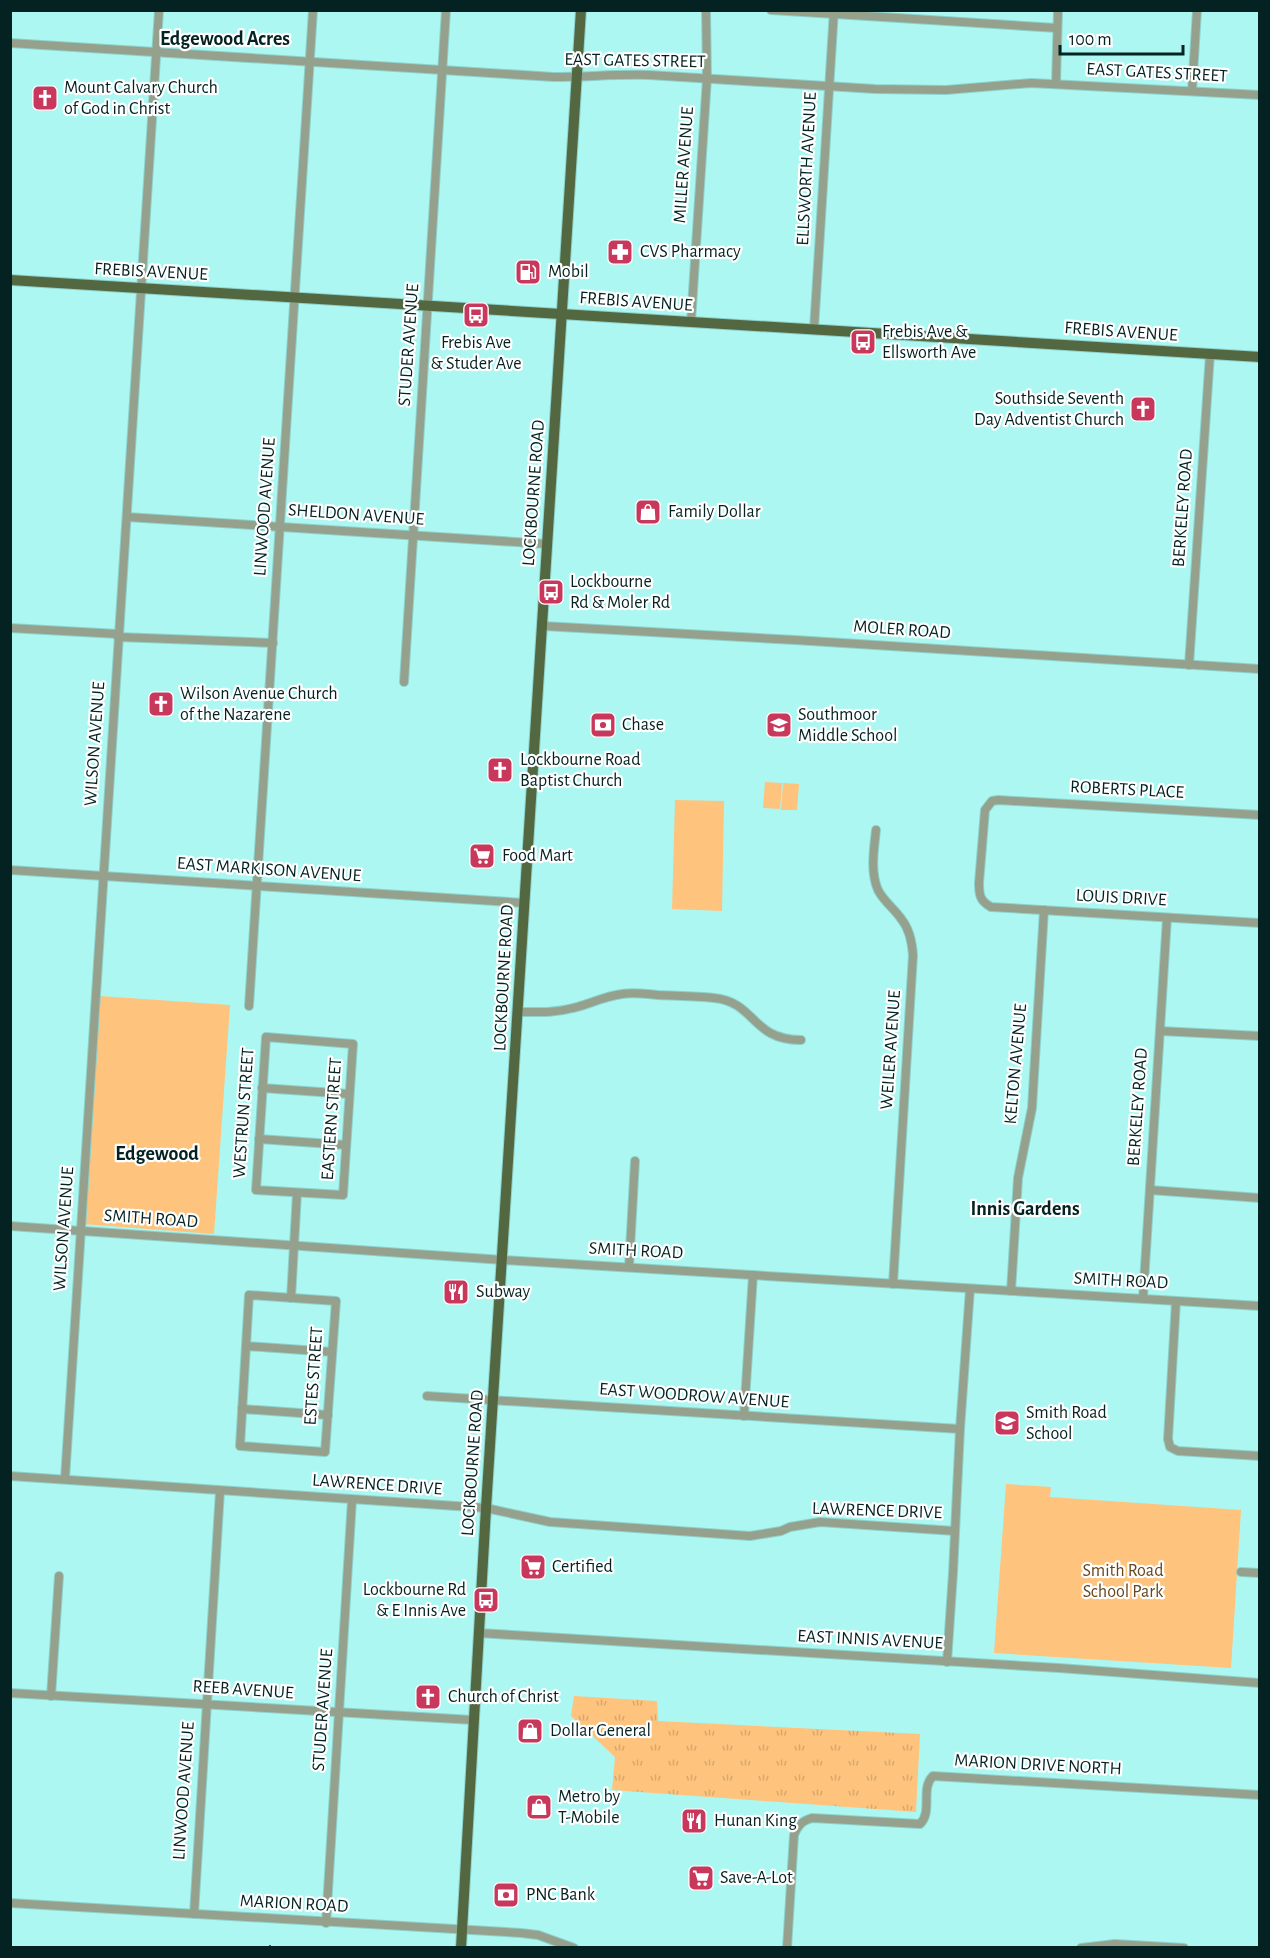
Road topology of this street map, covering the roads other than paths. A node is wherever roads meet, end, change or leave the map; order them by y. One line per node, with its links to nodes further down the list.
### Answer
1 (159, 10): 14 (street, WILSON AVENUE)
2 (313, 10): 15 (street, LINWOOD AVENUE)
3 (446, 10): 16 (street, STUDER AVENUE)
4 (581, 10): 17 (main road, LOCKBOURNE ROAD)
5 (706, 10): 18 (street, MILLER AVENUE)
6 (771, 10): 10 (street)
7 (946, 10): 11 (street)
8 (1058, 10): 12 (street)
9 (1197, 10): 21 (street)
10 (834, 12): 11 (street); 20 (street, ELLSWORTH AVENUE)
11 (946, 21): 12 (street)
12 (1057, 28): 19 (street)
13 (10, 43): 14 (street, EAST GATES STREET)
14 (156, 53): 15 (street, EAST GATES STREET); 24 (street, WILSON AVENUE)
15 (309, 62): 16 (street, EAST GATES STREET); 25 (street, LINWOOD AVENUE)
16 (443, 69): 17 (street, EAST GATES STREET); 26 (street, STUDER AVENUE)
17 (576, 77): 18 (street, EAST GATES STREET); 27 (main road, LOCKBOURNE ROAD)
18 (707, 78): 20 (street, EAST GATES STREET); 28 (street, MILLER AVENUE)
19 (1056, 84): 20 (street, EAST GATES STREET); 21 (street, EAST GATES STREET)
20 (829, 86): 29 (street, ELLSWORTH AVENUE)
21 (1192, 91): 22 (street, EAST GATES STREET)
22 (1260, 95)
23 (10, 280): 24 (main road, FREBIS AVENUE)
24 (141, 288): 25 (main road, FREBIS AVENUE); 32 (street, WILSON AVENUE)
25 (294, 297): 26 (main road, FREBIS AVENUE); 33 (street, LINWOOD AVENUE)
26 (428, 306): 27 (main road, FREBIS AVENUE); 34 (street, STUDER AVENUE)
27 (562, 314): 28 (main road, FREBIS AVENUE); 35 (main road, LOCKBOURNE ROAD)
28 (691, 322): 29 (main road, FREBIS AVENUE)
29 (814, 329): 30 (main road, FREBIS AVENUE)
30 (1210, 354): 31 (main road, FREBIS AVENUE); 40 (street, BERKELEY ROAD)
31 (1260, 357)
32 (127, 518): 33 (street, SHELDON AVENUE); 38 (street, WILSON AVENUE)
33 (280, 527): 34 (street, SHELDON AVENUE); 39 (street, LINWOOD AVENUE)
34 (414, 536): 35 (street, SHELDON AVENUE); 42 (street, STUDER AVENUE)
35 (547, 544): 36 (main road, LOCKBOURNE ROAD)
36 (543, 626): 40 (street, MOLER ROAD); 49 (main road, LOCKBOURNE ROAD)
37 (10, 628): 38 (street)
38 (118, 635): 39 (street); 46 (street, WILSON AVENUE)
39 (273, 643): 47 (street, LINWOOD AVENUE)
40 (1189, 665): 41 (street, MOLER ROAD)
41 (1260, 669)
42 (404, 682)
43 (1260, 814): 48 (street, ROBERTS PLACE)
44 (876, 830): 73 (street, WEILER AVENUE)
45 (10, 870): 46 (street, EAST MARKISON AVENUE)
46 (103, 876): 47 (street, EAST MARKISON AVENUE); 68 (street, WILSON AVENUE)
47 (258, 886): 49 (street, EAST MARKISON AVENUE); 53 (street, LINWOOD AVENUE)
48 (982, 902): 50 (street, LOUIS DRIVE)
49 (524, 903): 54 (main road, LOCKBOURNE ROAD)
50 (1044, 910): 51 (street, LOUIS DRIVE); 75 (street, KELTON AVENUE)
51 (1167, 918): 52 (street, LOUIS DRIVE); 55 (street, BERKELEY ROAD)
52 (1260, 923)
53 (249, 1006)
54 (519, 1012): 58 (street); 70 (main road, LOCKBOURNE ROAD)
55 (1160, 1030): 56 (street); 64 (street, BERKELEY ROAD)
56 (1260, 1036)
57 (266, 1038): 59 (street, WESTRUN STREET); 60 (street, EASTERN STREET)
58 (801, 1040)
59 (262, 1088): 60 (street); 61 (street, WESTRUN STREET)
60 (349, 1094): 62 (street, EASTERN STREET)
61 (260, 1140): 62 (street); 65 (street, WESTRUN STREET)
62 (346, 1145): 65 (street, EASTERN STREET)
63 (635, 1161): 71 (street)
64 (1150, 1191): 66 (street); 77 (street, BERKELEY ROAD)
65 (297, 1192): 69 (street)
66 (1260, 1197)
67 (10, 1226): 68 (street, SMITH ROAD)
68 (81, 1231): 69 (street, SMITH ROAD); 90 (street, WILSON AVENUE)
69 (294, 1245): 70 (street, SMITH ROAD); 76 (street)
70 (502, 1260): 71 (street, SMITH ROAD); 83 (main road, LOCKBOURNE ROAD)
71 (629, 1267): 72 (street, SMITH ROAD)
72 (753, 1275): 73 (street, SMITH ROAD); 86 (street)
73 (893, 1284): 74 (street, SMITH ROAD)
74 (970, 1288): 75 (street, SMITH ROAD); 87 (street)
75 (1011, 1291): 77 (street, SMITH ROAD)
76 (291, 1298): 80 (street); 81 (street, ESTES STREET)
77 (1143, 1298): 78 (street, SMITH ROAD)
78 (1176, 1301): 79 (street, SMITH ROAD); 88 (street)
79 (1260, 1306)
80 (246, 1346): 81 (street); 84 (street)
81 (332, 1352): 85 (street, ESTES STREET)
82 (427, 1396): 83 (street, EAST WOODROW AVENUE)
83 (493, 1400): 86 (street, EAST WOODROW AVENUE); 93 (main road, LOCKBOURNE ROAD)
84 (242, 1409): 85 (street); 85 (street, ESTES STREET)
85 (328, 1415)
86 (744, 1416): 87 (street, EAST WOODROW AVENUE)
87 (960, 1429): 94 (street)
88 (1260, 1456)
89 (10, 1476): 90 (street, LAWRENCE DRIVE)
90 (65, 1479): 91 (street, LAWRENCE DRIVE)
91 (220, 1491): 92 (street, LAWRENCE DRIVE); 103 (street, LINWOOD AVENUE)
92 (352, 1500): 93 (street, LAWRENCE DRIVE); 104 (street, STUDER AVENUE)
93 (486, 1508): 94 (street, LAWRENCE DRIVE); 98 (main road, LOCKBOURNE ROAD)
94 (955, 1531): 99 (street)
95 (1241, 1572): 96 (street)
96 (1260, 1573)
97 (59, 1576): 102 (street)
98 (479, 1633): 99 (street, EAST INNIS AVENUE); 105 (main road, LOCKBOURNE ROAD)
99 (947, 1662): 100 (street, EAST INNIS AVENUE)
100 (1260, 1683)
101 (10, 1693): 102 (street, REEB AVENUE)
102 (51, 1696): 103 (street, REEB AVENUE)
103 (207, 1704): 104 (street, REEB AVENUE); 108 (street, LINWOOD AVENUE)
104 (339, 1713): 105 (street, REEB AVENUE); 109 (street, STUDER AVENUE)
105 (473, 1720): 110 (main road, LOCKBOURNE ROAD)
106 (1260, 1795): 113 (street, MARION DRIVE NORTH)
107 (10, 1903): 108 (street, MARION ROAD)
108 (194, 1914): 109 (street, MARION ROAD)
109 (326, 1923): 110 (street, MARION ROAD)
110 (463, 1930): 111 (main road, LOCKBOURNE ROAD); 112 (street, MARION ROAD)
111 (461, 1947)
112 (574, 1947)
113 (787, 1947)
114 (1081, 1947): 115 (street)
115 (1184, 1947)

